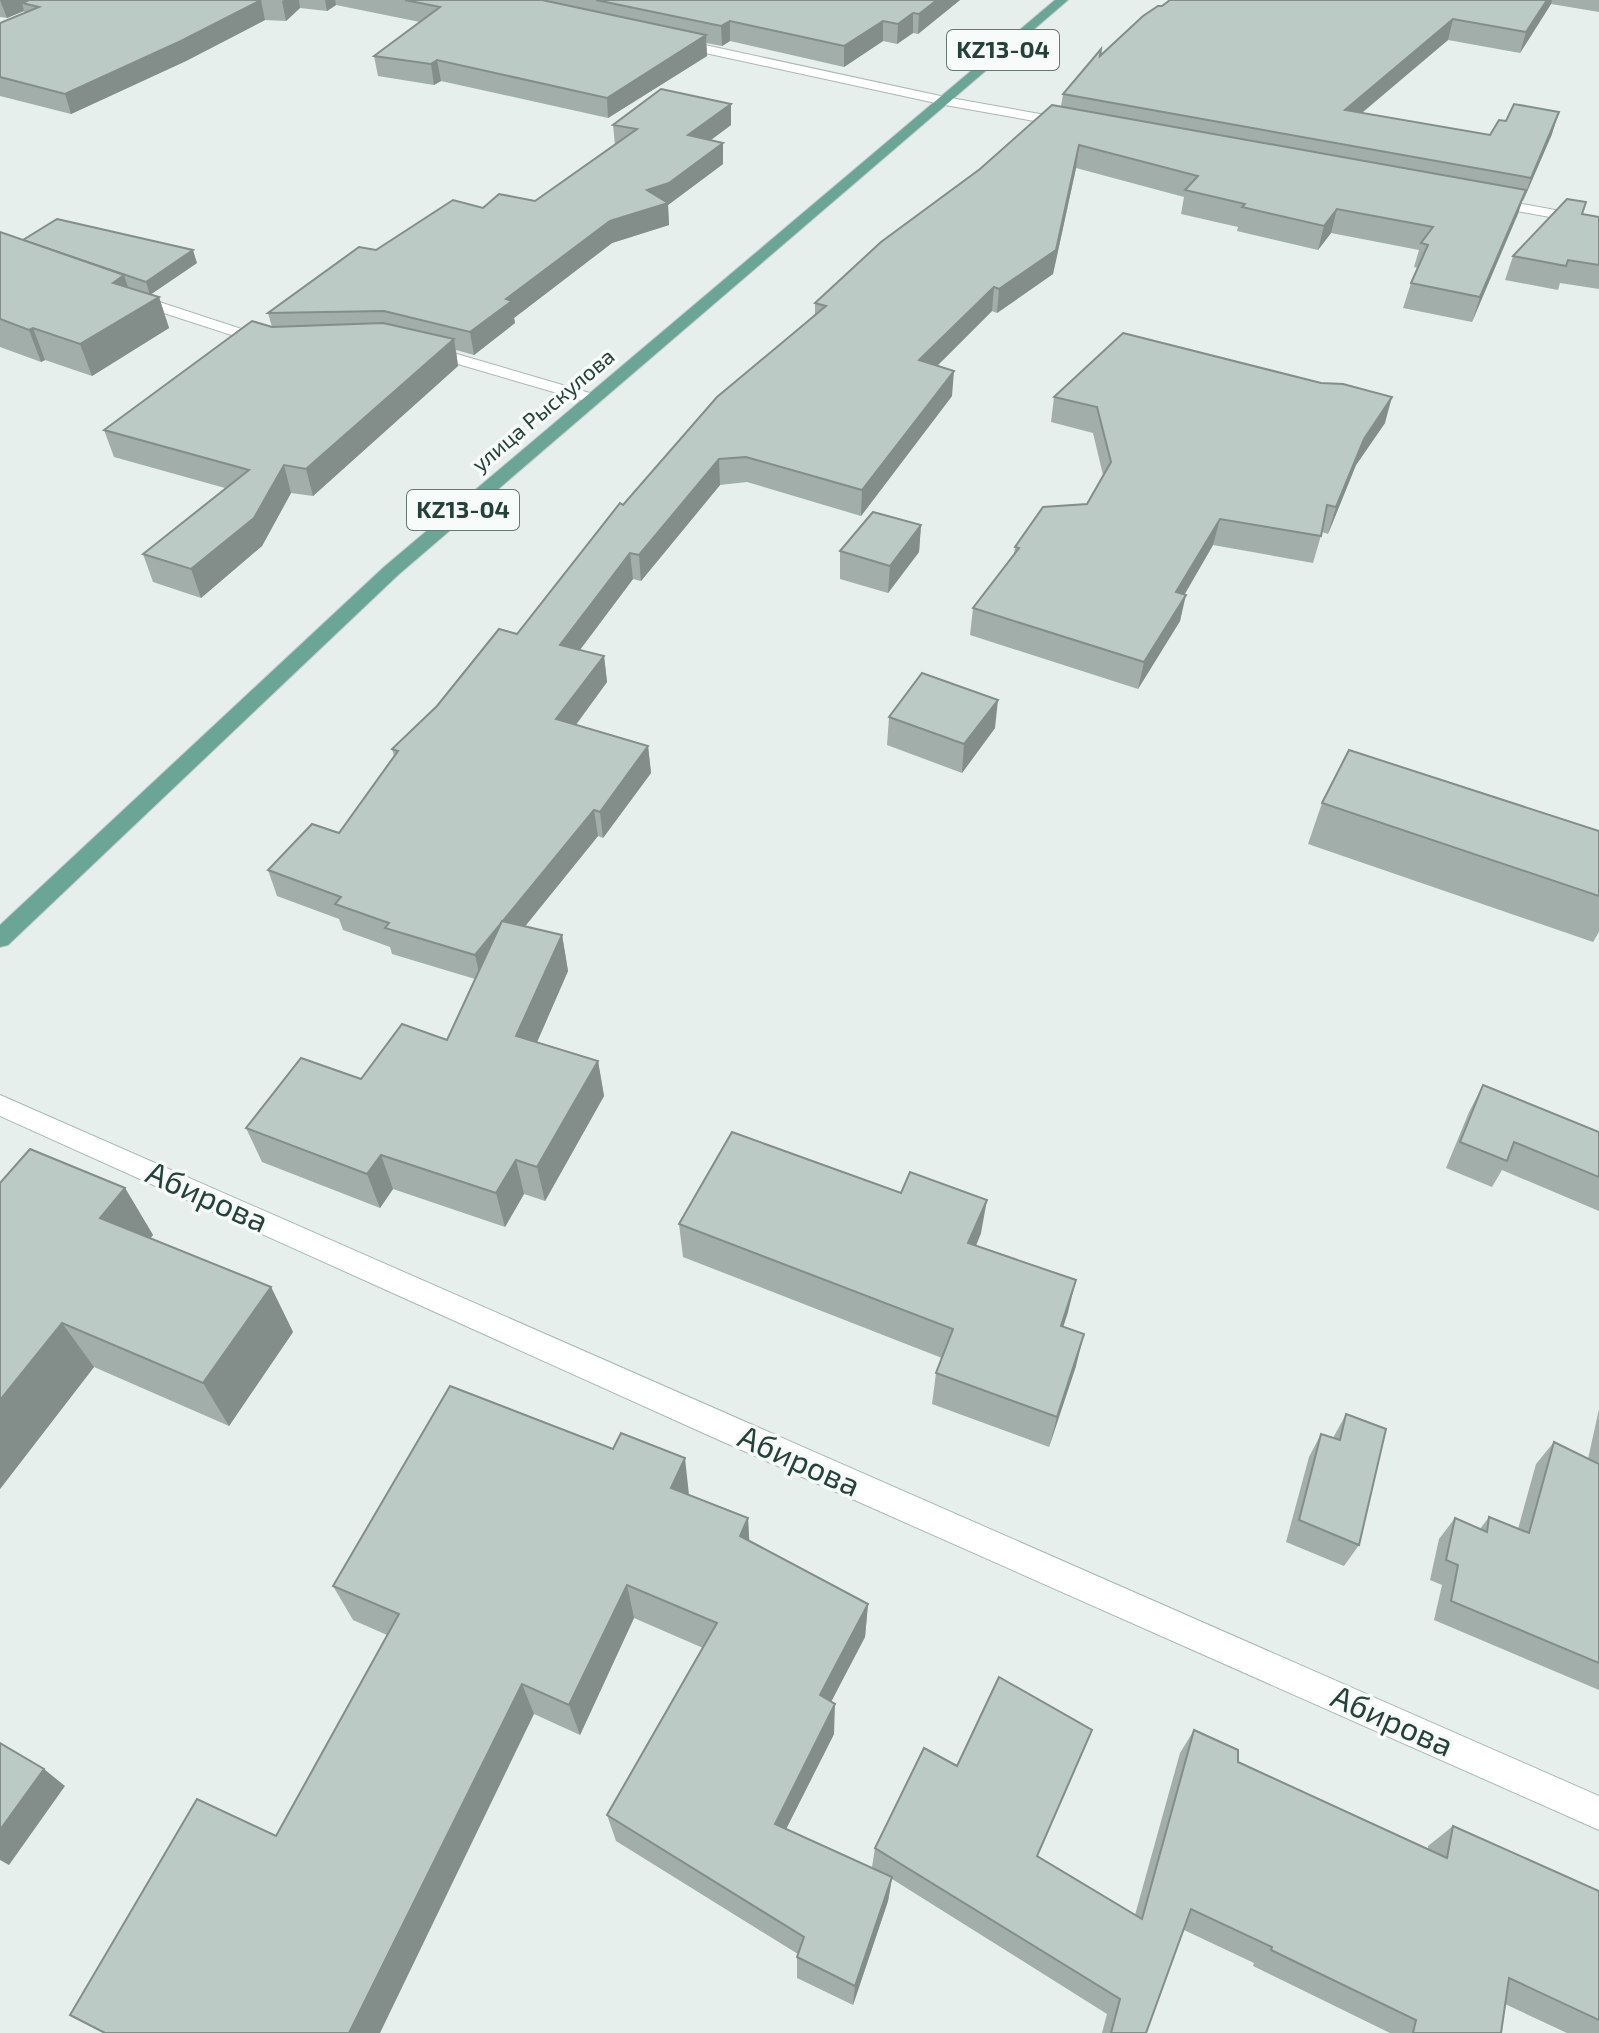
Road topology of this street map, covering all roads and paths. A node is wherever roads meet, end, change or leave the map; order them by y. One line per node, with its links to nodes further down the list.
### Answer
1 (1062, 0): 3 (main road, улица Рыскулова / KZ13-04)
2 (658, 39): 3 (street)
3 (945, 101): 4 (street); 10 (main road, улица Рыскулова / KZ13-04)
4 (1076, 125)
5 (1480, 200): 6 (street)
6 (1599, 222)
7 (119, 294): 8 (street)
8 (279, 346)
9 (416, 348): 10 (street)
10 (594, 399): 11 (main road, улица Рыскулова / KZ13-04)
11 (0, 939)
12 (0, 1105): 13 (street, Абирова)
13 (1599, 1813)

